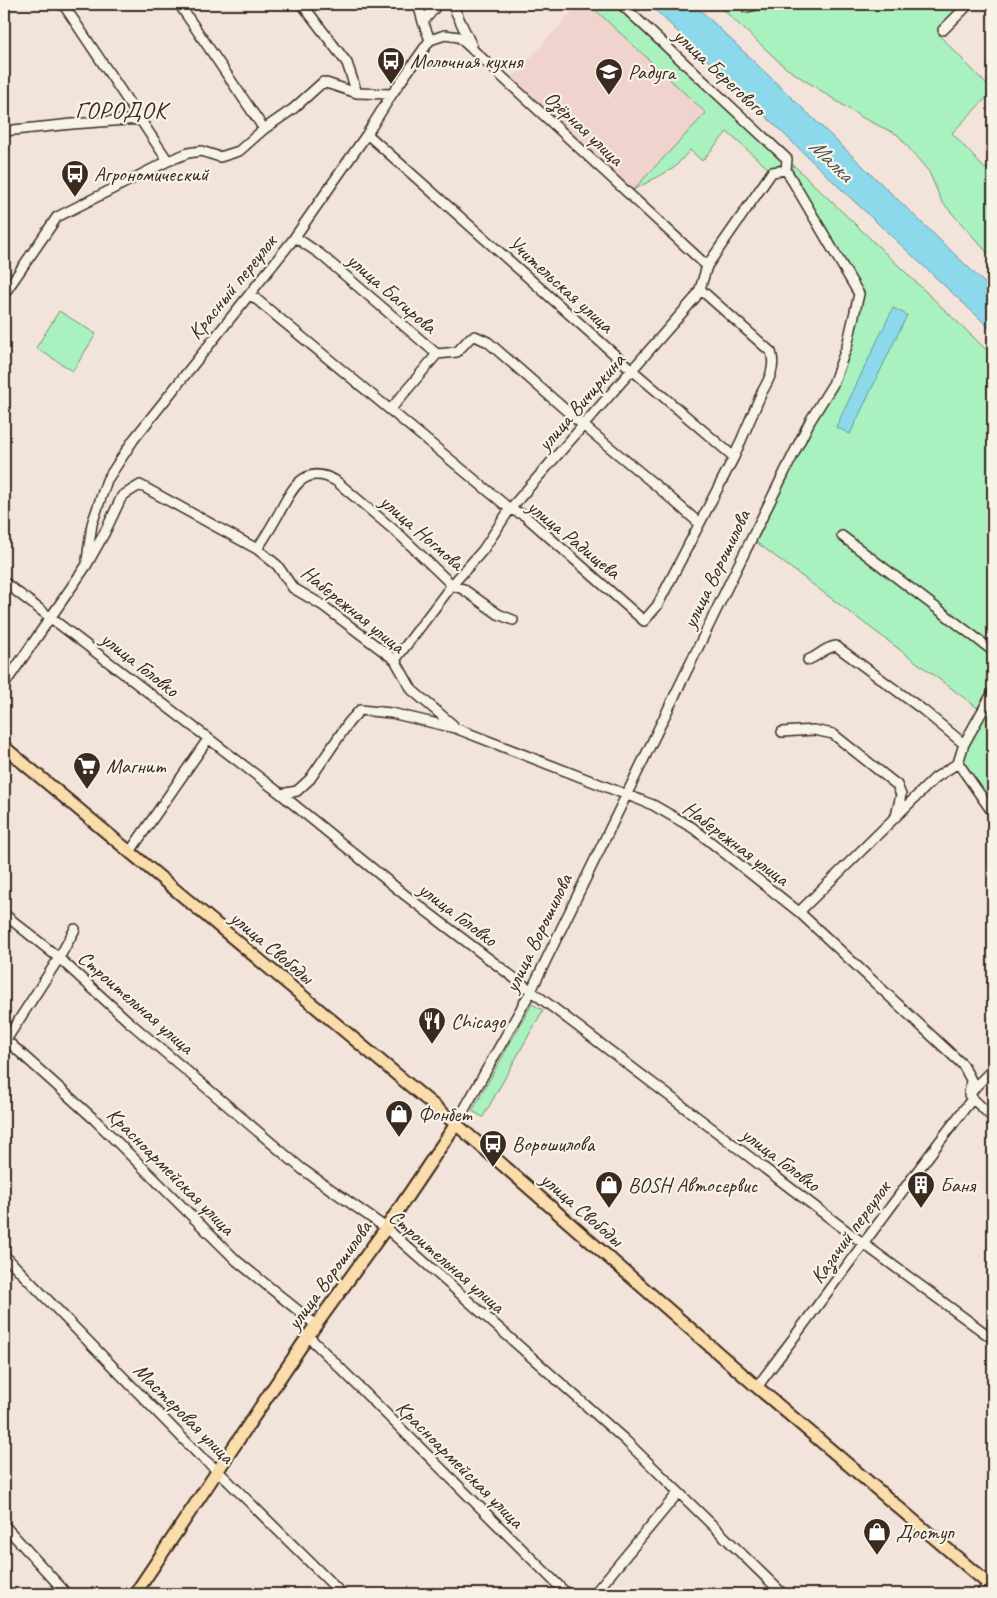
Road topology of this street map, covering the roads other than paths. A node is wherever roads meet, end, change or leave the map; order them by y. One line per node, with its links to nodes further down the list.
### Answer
1 (63, 4): 17 (street)
2 (179, 4): 18 (street)
3 (302, 4): 15 (street)
4 (418, 4): 11 (street)
5 (438, 4): 11 (street)
6 (452, 4): 14 (street)
7 (620, 4): 22 (street, улица Берегового)
8 (761, 4): 10 (street)
9 (969, 4): 12 (street)
10 (746, 7)
11 (423, 22): 13 (street)
12 (943, 30)
13 (430, 40): 14 (street, Озёрная улица); 16 (street, Красный переулок)
14 (475, 52): 24 (street, Озёрная улица)
15 (357, 93): 16 (street); 18 (street)
16 (392, 94): 20 (street, Красный переулок)
17 (140, 119): 19 (street); 21 (street)
18 (264, 129): 21 (street)
19 (4, 131)
20 (367, 134): 23 (street, Красный переулок); 29 (street, Учительская улица)
21 (168, 161): 26 (street)
22 (786, 170): 24 (street, улица Вичиркина); 55 (street, улица Ворошилова)
23 (295, 237): 27 (street, Красный переулок); 28 (street, улица Багирова)
24 (707, 266): 25 (street, улица Вичиркина)
25 (700, 289): 29 (street, улица Вичиркина); 32 (street, улица Радищева)
26 (4, 294)
27 (250, 294): 30 (street, улица Радищева); 38 (street, Красный переулок)
28 (437, 354): 30 (street); 31 (street, улица Багирова)
29 (632, 370): 31 (street, улица Вичиркина); 32 (street, Учительская улица)
30 (390, 410): 34 (street, улица Радищева)
31 (584, 426): 34 (street, улица Вичиркина); 35 (street, улица Багирова)
32 (734, 457): 35 (street, улица Радищева)
33 (140, 486): 37 (street, Набережная улица); 38 (street, Красный переулок)
34 (510, 509): 35 (street, улица Радищева); 40 (street, улица Вичиркина)
35 (699, 523)
36 (842, 536): 43 (street)
37 (257, 550): 40 (street, улица Ногмова); 44 (street, Набережная улица)
38 (86, 566): 41 (street, Красный переулок)
39 (4, 582): 41 (street, улица Головко)
40 (452, 585): 42 (street, улица Ногмова); 44 (street, улица Вичиркина)
41 (51, 618): 46 (street, Красный переулок); 50 (street, улица Головко)
42 (513, 620)
43 (993, 651)
44 (395, 660): 48 (street, Набережная улица)
45 (808, 660): 51 (street)
46 (4, 685)
47 (993, 692): 51 (street)
48 (456, 728): 54 (street, Набережная улица); 55 (street, Набережная улица)
49 (782, 732): 57 (street)
50 (208, 739): 54 (street, улица Головко); 58 (street)
51 (964, 744): 53 (street)
52 (4, 747): 58 (main road, улица Свободы)
53 (958, 764): 56 (street); 57 (street, Набережная улица)
54 (281, 794): 63 (street, улица Головко)
55 (627, 794): 59 (street, Набережная улица); 63 (street, улица Ворошилова)
56 (993, 813)
57 (896, 817): 59 (street, Набережная улица)
58 (129, 853): 68 (main road, улица Свободы)
59 (799, 912): 66 (street, Набережная улица)
60 (4, 914): 62 (street, Строительная улица)
61 (75, 929): 62 (street)
62 (59, 958): 64 (street); 69 (street, Строительная улица)
63 (531, 991): 68 (street, улица Ворошилова); 70 (street, улица Головко)
64 (4, 1040): 72 (street, Красноармейская улица)
65 (993, 1069): 66 (street, Казачий переулок)
66 (971, 1097): 67 (street); 70 (street, Казачий переулок)
67 (993, 1118)
68 (456, 1124): 69 (main road, улица Ворошилова); 75 (main road, улица Свободы)
69 (386, 1228): 72 (main road, улица Ворошилова); 77 (street, Строительная улица)
70 (864, 1244): 74 (street, улица Головко); 75 (street, Казачий переулок)
71 (4, 1255): 76 (street, Мастеровая улица)
72 (316, 1325): 73 (main road, улица Ворошилова)
73 (308, 1336): 76 (main road, улица Ворошилова); 83 (street, Красноармейская улица)
74 (993, 1339)
75 (757, 1387): 79 (main road, улица Свободы)
76 (219, 1472): 81 (main road, улица Ворошилова); 82 (street, Мастеровая улица)
77 (678, 1493): 84 (street); 85 (street, Строительная улица)
78 (4, 1525): 80 (street)
79 (991, 1583): 86 (street)
80 (68, 1594)
81 (136, 1594)
82 (342, 1594)
83 (567, 1594)
84 (594, 1594)
85 (783, 1594)
86 (980, 1594)

